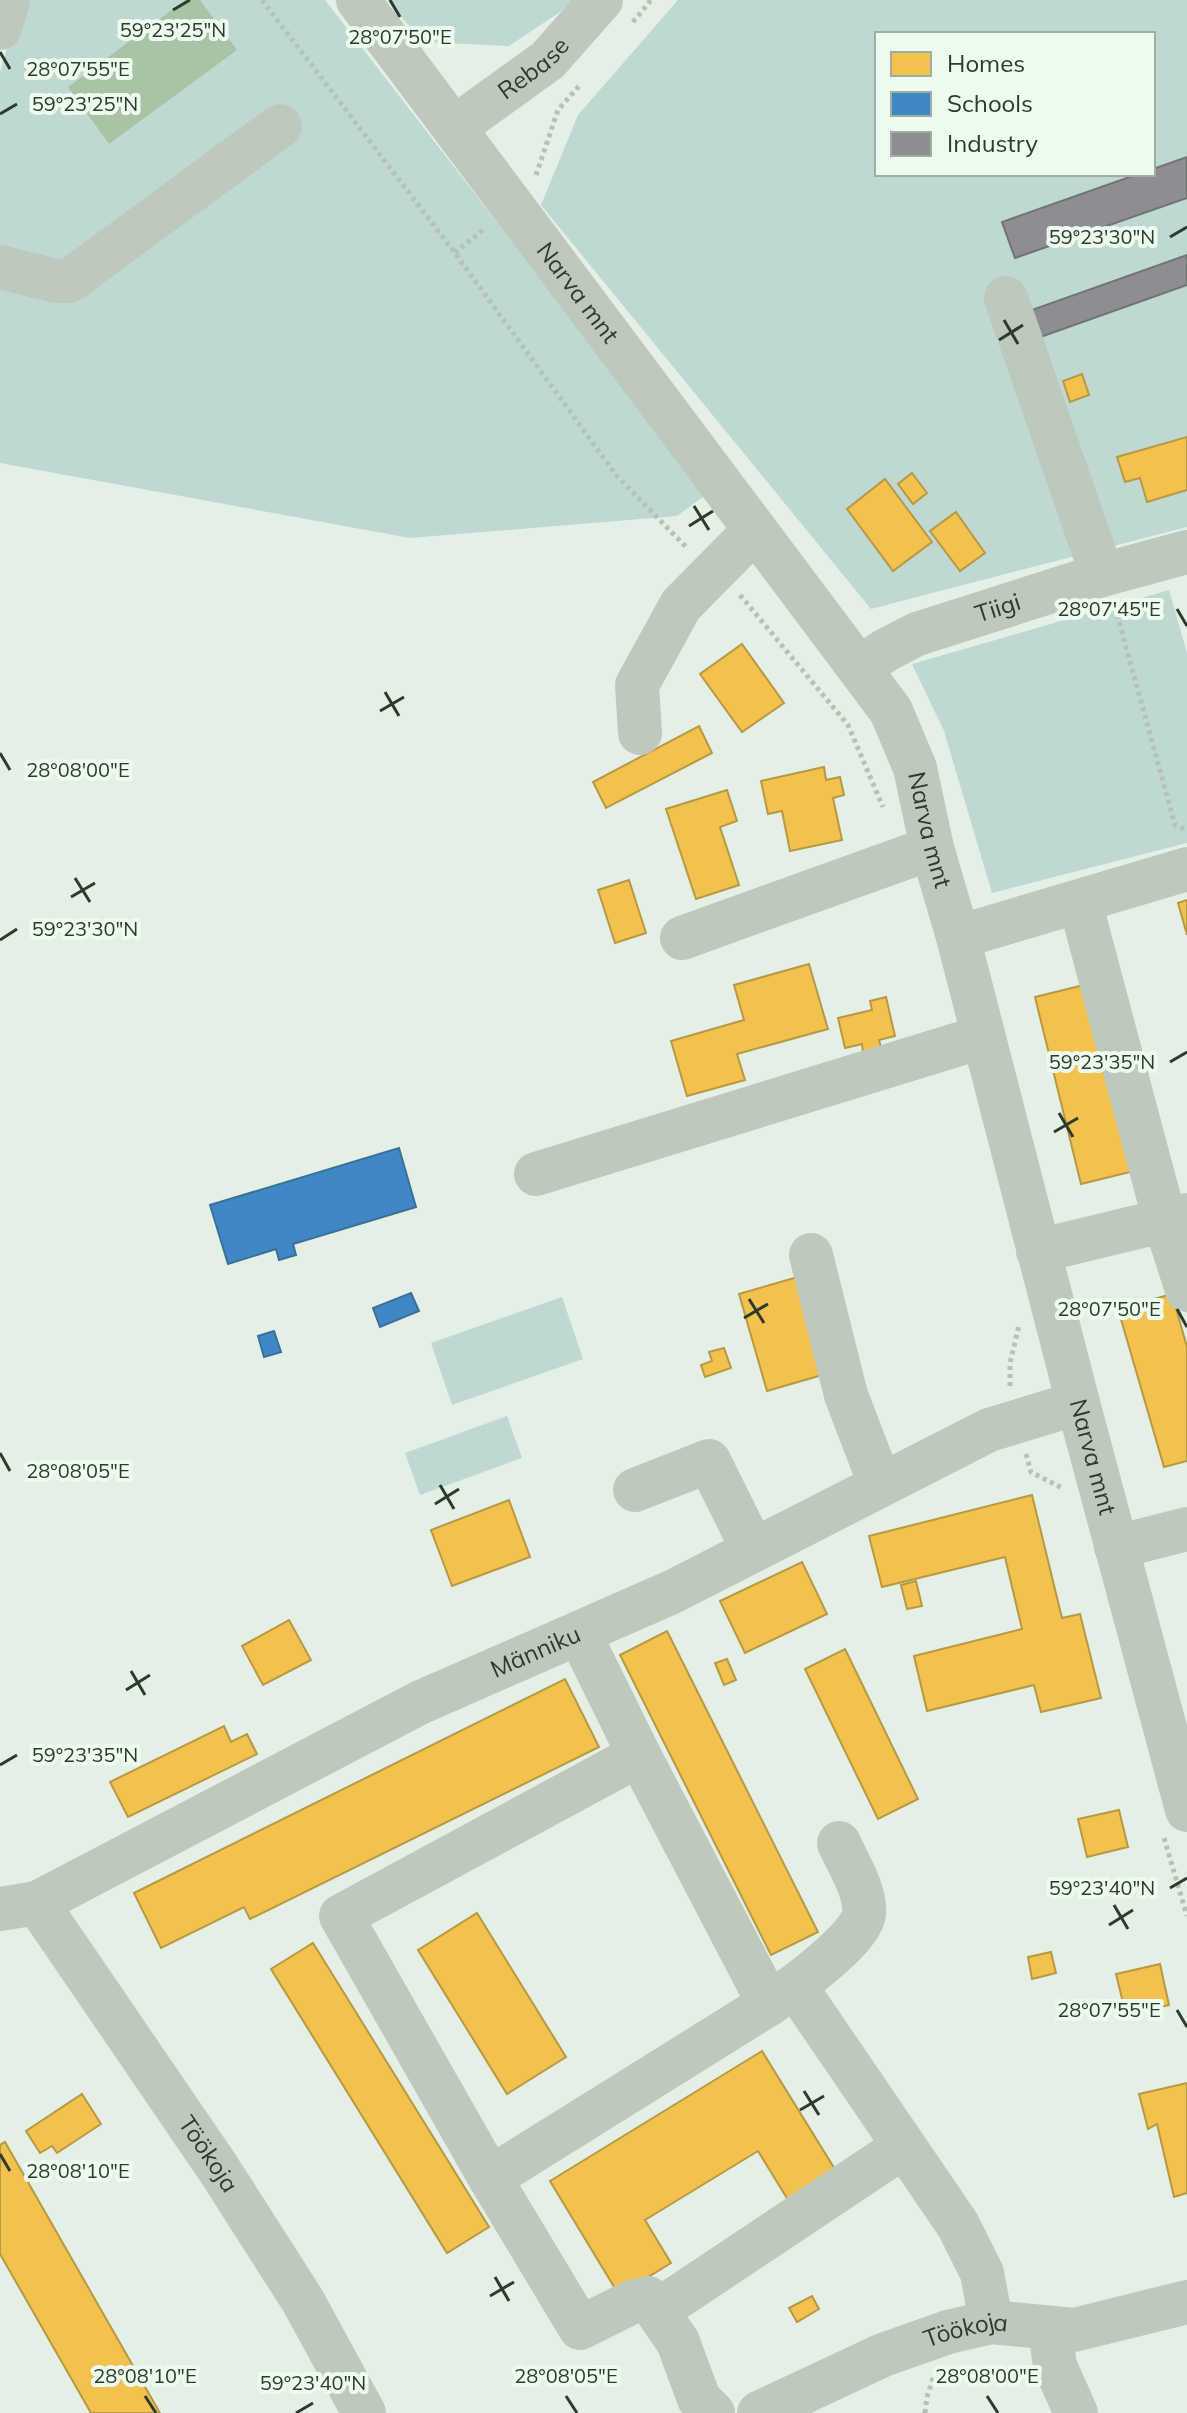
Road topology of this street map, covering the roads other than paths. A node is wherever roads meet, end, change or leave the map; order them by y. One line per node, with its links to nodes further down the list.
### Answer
1 (8, 0): 4 (street)
2 (358, 0): 6 (street, Narva mnt)
3 (616, 12): 6 (street, Rebase)
4 (0, 28)
5 (280, 126): 7 (street)
6 (455, 127): 9 (street, Narva mnt)
7 (0, 267)
8 (1006, 298): 11 (street)
9 (755, 530): 12 (street, Narva mnt); 13 (street)
10 (1187, 552): 11 (street, Tiigi)
11 (1104, 574): 12 (street, Tiigi)
12 (861, 667): 14 (street, Narva mnt)
13 (640, 733)
14 (932, 848): 17 (street, Narva mnt); 18 (street)
15 (1187, 869): 16 (street)
16 (1080, 902): 17 (street); 21 (street)
17 (958, 937): 19 (street, Narva mnt)
18 (682, 938)
19 (982, 1037): 20 (street); 22 (street, Narva mnt)
20 (536, 1174)
21 (1176, 1218): 22 (street); 24 (street)
22 (1038, 1251): 25 (street, Narva mnt)
23 (811, 1255): 26 (street)
24 (1187, 1290)
25 (1078, 1403): 26 (street, Männiku); 29 (street, Narva mnt)
26 (880, 1484): 30 (street, Männiku)
27 (635, 1490): 30 (street)
28 (1187, 1529): 29 (street)
29 (1116, 1547): 33 (street, Narva mnt)
30 (753, 1550): 31 (street, Männiku)
31 (579, 1633): 32 (street); 35 (street, Männiku)
32 (639, 1755): 36 (street); 38 (street)
33 (1187, 1810)
34 (839, 1843): 36 (street)
35 (18, 1906): 43 (street, Töökoja)
36 (782, 1995): 37 (street); 38 (street)
37 (903, 2147): 40 (street); 41 (street)
38 (490, 2178): 40 (street)
39 (1187, 2302): 42 (street, Töökoja)
40 (657, 2311): 44 (street)
41 (991, 2322): 42 (street, Töökoja); 45 (street, Töökoja)
42 (1050, 2329): 46 (street)
43 (364, 2413)
44 (713, 2413)
45 (759, 2413)
46 (1076, 2413)

